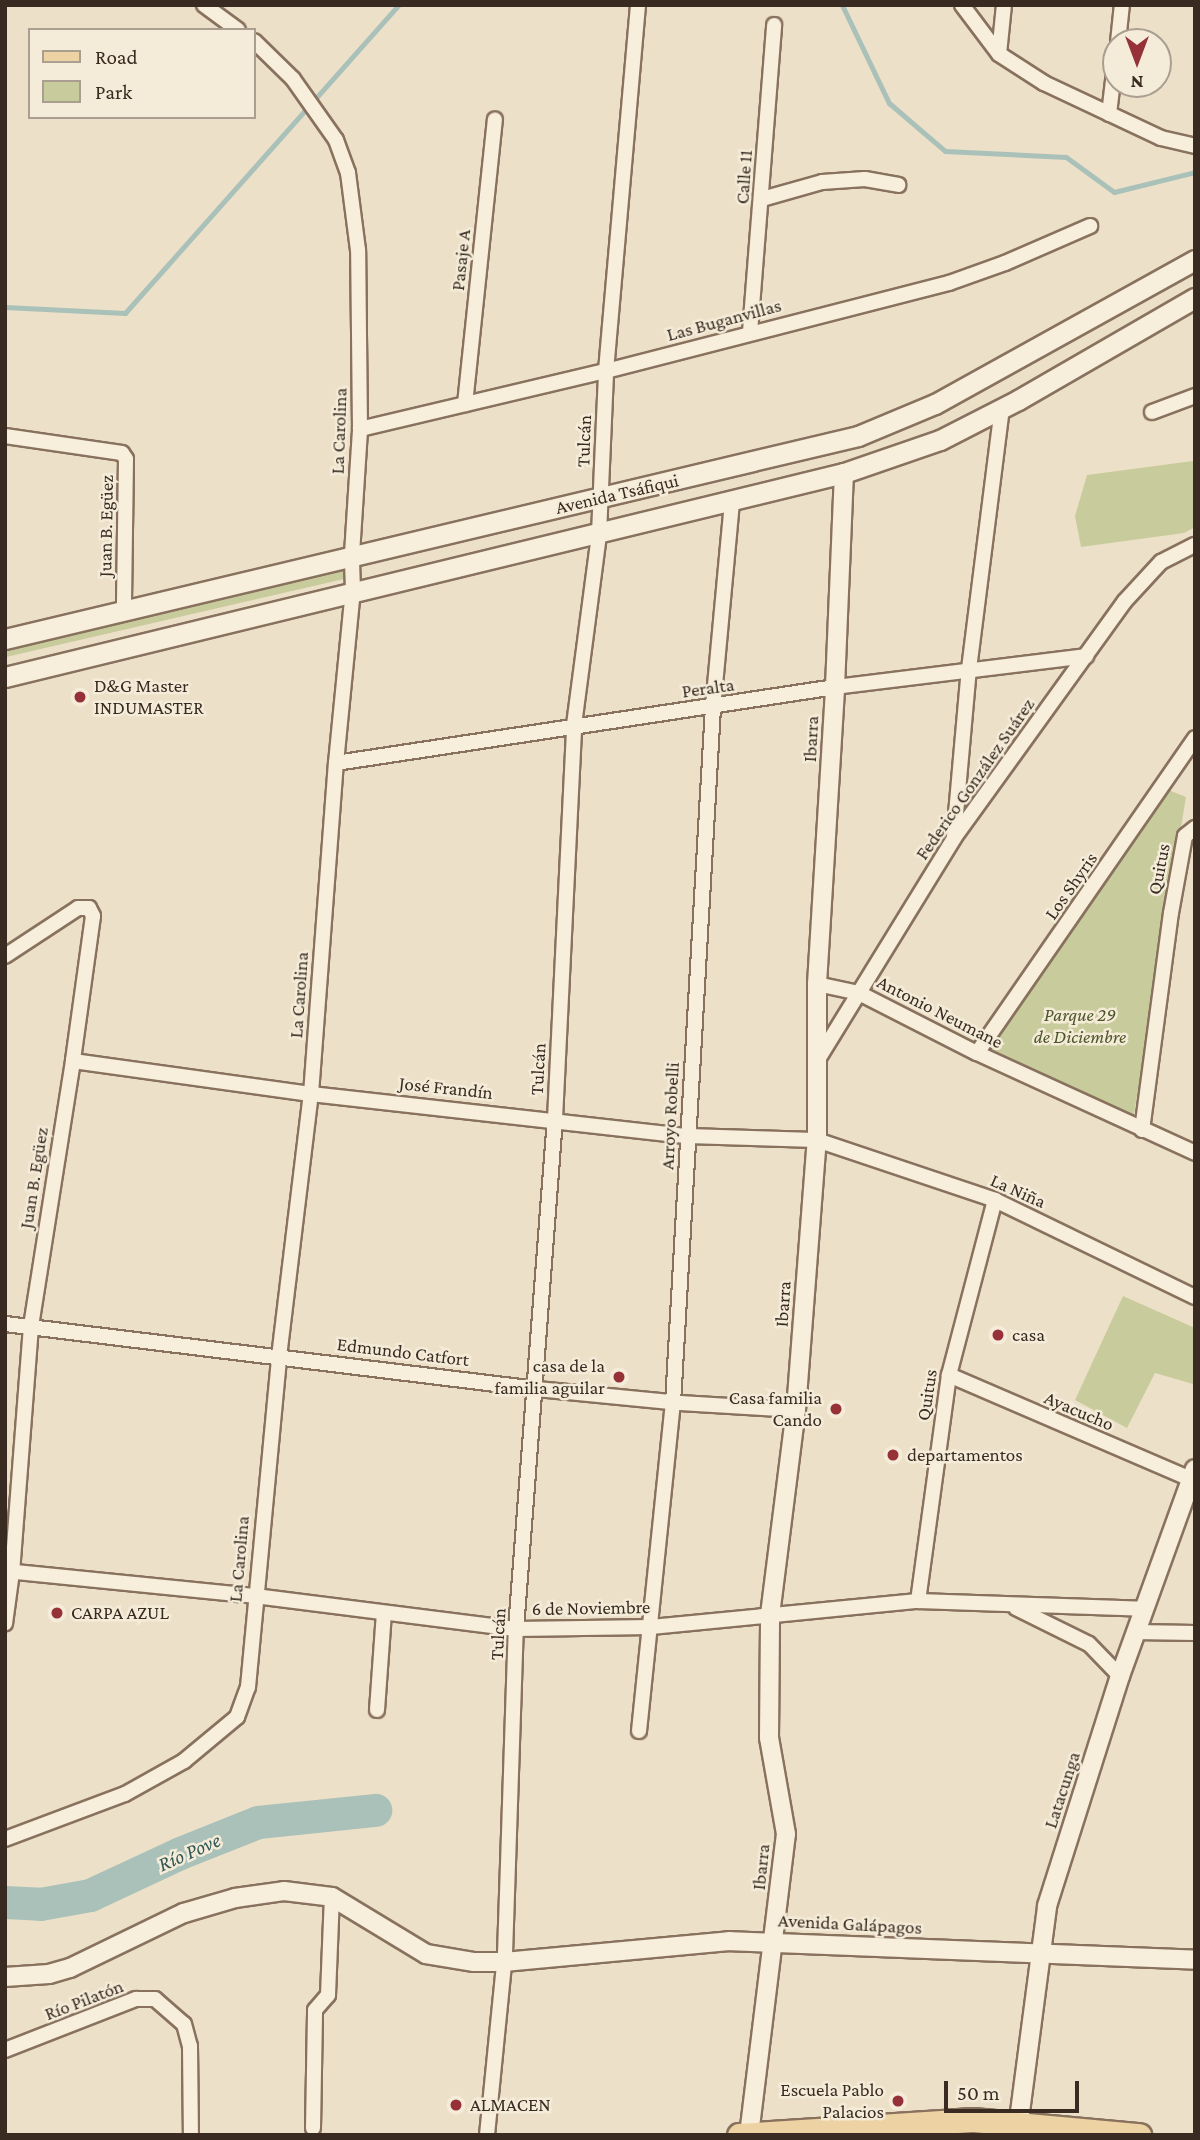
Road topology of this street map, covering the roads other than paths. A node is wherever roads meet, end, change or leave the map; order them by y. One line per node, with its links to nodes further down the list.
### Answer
1 (204, 5): 7 (street)
2 (638, 5): 21 (street, Tulcán)
3 (962, 5): 10 (street)
4 (1004, 5): 10 (street)
5 (1122, 5): 8 (street)
6 (775, 25): 16 (street, Calle 11)
7 (235, 28)
8 (1120, 28)
9 (256, 43): 26 (street, La Carolina)
10 (999, 54): 12 (street)
11 (1111, 98): 12 (street)
12 (1109, 114): 14 (street)
13 (495, 120): 23 (street, Pasaje A)
14 (1195, 146)
15 (898, 185): 16 (street)
16 (762, 199): 20 (street, Calle 11)
17 (1090, 226): 20 (street, Las Buganvillas)
18 (1195, 260): 29 (main road, Avenida Tsáfiqui)
19 (1195, 299): 24 (main road, Avenida Tsáfiqui)
20 (750, 332): 21 (street, Las Buganvillas)
21 (606, 371): 23 (street, Las Buganvillas); 29 (street, Tulcán)
22 (1195, 396): 25 (street)
23 (465, 404): 26 (street, Las Buganvillas)
24 (1002, 408): 28 (main road, Avenida Tsáfiqui); 38 (street)
25 (1152, 412)
26 (360, 429): 33 (street, La Carolina)
27 (5, 436): 35 (street, Juan B. Egüez)
28 (844, 473): 30 (main road, Avenida Tsáfiqui); 40 (street, Ibarra)
29 (601, 498): 31 (street, Tulcán); 33 (main road, Avenida Tsáfiqui)
30 (732, 501): 31 (main road, Avenida Tsáfiqui); 41 (street, Arroyo Robelli)
31 (600, 534): 34 (main road, Avenida Tsáfiqui); 42 (street, Tulcán)
32 (1195, 545): 37 (street, Federico González Suárez)
33 (352, 554): 34 (street, La Carolina); 35 (main road, Avenida Tsáfiqui)
34 (353, 590): 39 (main road, Avenida Tsáfiqui); 44 (street, La Carolina)
35 (124, 611): 36 (main road, Avenida Tsáfiqui)
36 (5, 639)
37 (1086, 656): 38 (street, Peralta); 46 (street, Federico González Suárez)
38 (969, 669): 40 (street, Peralta); 46 (street)
39 (5, 677)
40 (835, 687): 41 (street, Peralta); 48 (street, Ibarra)
41 (713, 707): 42 (street, Peralta); 56 (street, Arroyo Robelli)
42 (574, 725): 44 (street, Peralta); 54 (street, Tulcán)
43 (1195, 738): 50 (street, Los Shyris)
44 (336, 763): 53 (street, La Carolina)
45 (1195, 828): 55 (street, Quitus)
46 (954, 838): 49 (street, Federico González Suárez)
47 (5, 956): 51 (street, Juan B. Egüez)
48 (817, 984): 49 (street, Antonio Neumane); 52 (street, Ibarra)
49 (859, 993): 50 (street, Antonio Neumane); 52 (street, Federico González Suárez)
50 (978, 1053): 55 (street, Antonio Neumane)
51 (73, 1061): 53 (street, José Frandín); 62 (street, Juan B. Egüez)
52 (817, 1061): 57 (street, Ibarra)
53 (311, 1094): 54 (street, José Frandín); 63 (street, La Carolina)
54 (555, 1119): 56 (street, José Frandín); 65 (street, Tulcán)
55 (1142, 1130): 58 (street, Antonio Neumane)
56 (688, 1136): 57 (street, José Frandín); 66 (street, Arroyo Robelli)
57 (817, 1140): 59 (street, La Niña); 67 (street, Ibarra)
58 (1195, 1153)
59 (995, 1200): 60 (street, La Niña); 64 (street, Quitus)
60 (1195, 1297)
61 (5, 1324): 62 (street, Edmundo Catfort)
62 (30, 1326): 63 (street, Edmundo Catfort); 69 (street, Juan B. Egüez)
63 (279, 1357): 65 (street, Edmundo Catfort); 70 (street, La Carolina)
64 (948, 1375): 68 (street, Ayacucho); 71 (street, Quitus)
65 (537, 1389): 66 (street, Edmundo Catfort); 78 (street, Tulcán)
66 (673, 1403): 67 (street, Edmundo Catfort); 77 (street, Arroyo Robelli)
67 (796, 1410): 75 (street, Ibarra)
68 (1194, 1477): 73 (street, Latacunga)
69 (9, 1572): 70 (street, 6 de Noviembre); 76 (street, Juan B. Egüez)
70 (255, 1596): 74 (street, 6 de Noviembre); 84 (street, La Carolina)
71 (918, 1601): 72 (street, 6 de Noviembre); 75 (street, 6 de Noviembre)
72 (1012, 1606): 73 (street, 6 de Noviembre); 81 (street, 6 de Noviembre)
73 (1143, 1609): 79 (street, Latacunga)
74 (384, 1613): 78 (street, 6 de Noviembre); 82 (street)
75 (770, 1615): 77 (street, 6 de Noviembre); 86 (street, Ibarra)
76 (5, 1624)
77 (651, 1627): 78 (street, 6 de Noviembre); 83 (street, Arroyo Robelli)
78 (516, 1629): 89 (street, Tulcán)
79 (1135, 1632): 80 (street); 81 (street, Latacunga)
80 (1195, 1633)
81 (1120, 1676): 87 (street, Latacunga)
82 (377, 1710)
83 (639, 1731)
84 (5, 1839)
85 (332, 1897): 89 (street, Avenida Galápagos); 90 (street); 92 (street)
86 (775, 1941): 87 (street, Avenida Galápagos); 89 (street, Avenida Galápagos); 94 (street, Ibarra)
87 (1038, 1954): 88 (street, Avenida Galápagos); 93 (street, Latacunga)
88 (1195, 1960)
89 (504, 1962): 96 (street, Tulcán)
90 (5, 1977)
91 (5, 2050): 95 (street, Río Pilatón)
92 (313, 2128)
93 (1018, 2128): 94 (main road); 97 (main road)
94 (746, 2134)
95 (191, 2135)
96 (487, 2135)
97 (1139, 2135)

